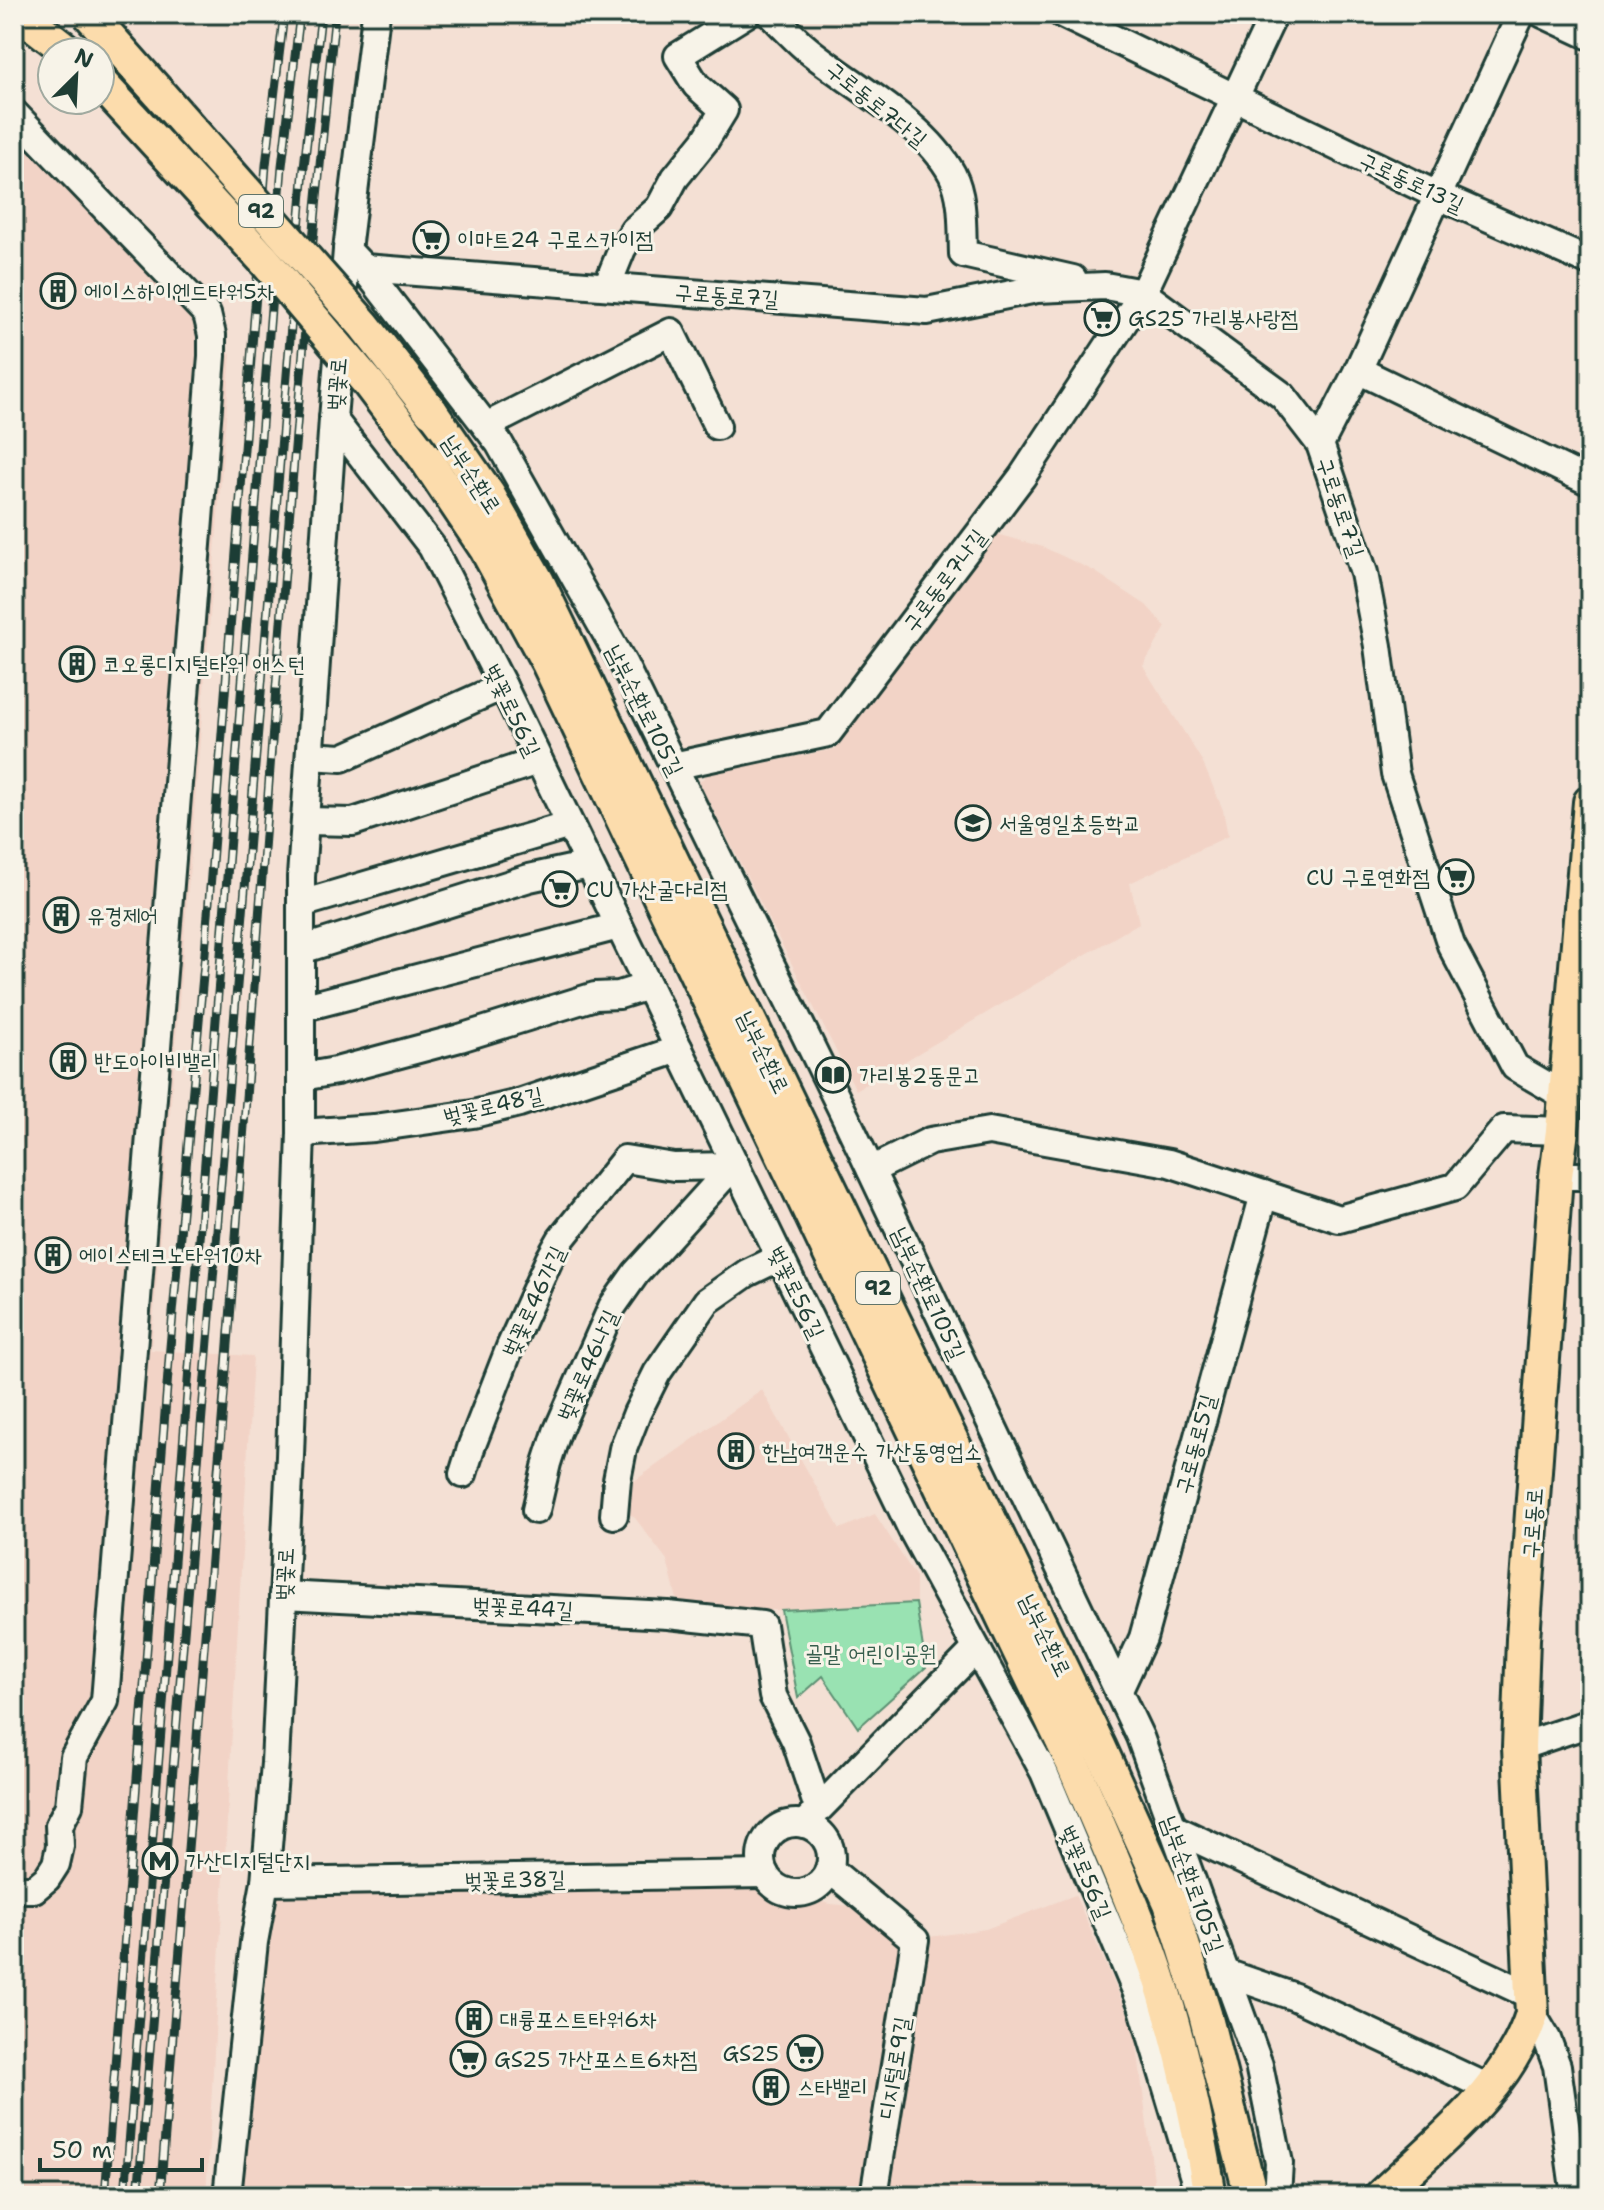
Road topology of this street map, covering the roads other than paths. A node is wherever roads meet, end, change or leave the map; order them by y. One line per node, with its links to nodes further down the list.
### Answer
1 (20, 14): 11 (main road)
2 (40, 14): 12 (main road)
3 (89, 14): 76 (main road, 남부순환로 / 92, bridge)
4 (376, 14): 18 (street, 벚꽃로)
5 (746, 14): 20 (street)
6 (771, 14): 21 (street, 구로동로7다길)
7 (1062, 14): 14 (street, 구로동로13길)
8 (1274, 14): 14 (street)
9 (1521, 14): 17 (street)
10 (1543, 14): 13 (street)
11 (50, 36)
12 (58, 36)
13 (1590, 36)
14 (1236, 98): 17 (street, 구로동로13길); 22 (street)
15 (116, 99): 75 (main road, 남부순환로 / 92, bridge)
16 (14, 113): 68 (street)
17 (1439, 196): 19 (street, 구로동로13길); 23 (street)
18 (356, 259): 20 (street, 구로동로7길); 24 (street, 벚꽃로); 25 (street, 남부순환로105길)
19 (1590, 262)
20 (607, 286): 21 (street, 구로동로7길)
21 (1105, 286): 22 (street, 구로동로7길)
22 (1143, 293): 27 (street, 구로동로7길); 32 (street, 구로동로7나길)
23 (1358, 370): 27 (street); 28 (street)
24 (333, 419): 29 (street, 벚꽃로56길); 30 (street, 벚꽃로)
25 (486, 426): 26 (street, 구로동로7길); 32 (street, 남부순환로105길)
26 (717, 426)
27 (1320, 444): 46 (street, 구로동로7길)
28 (1590, 482)
29 (503, 686): 30 (street); 31 (street, 벚꽃로56길)
30 (310, 756): 34 (street, 벚꽃로)
31 (538, 761): 34 (street); 35 (street, 벚꽃로56길)
32 (673, 766): 50 (street, 남부순환로105길)
33 (1590, 812): 37 (main road, 구로동로)
34 (306, 821): 38 (street, 벚꽃로)
35 (570, 825): 36 (street, 벚꽃로56길); 38 (street)
36 (589, 865): 39 (street, 벚꽃로56길); 40 (street)
37 (1587, 869): 44 (main road, 구로동로)
38 (301, 904): 40 (street, 벚꽃로)
39 (619, 926): 41 (street, 벚꽃로56길); 42 (street)
40 (301, 950): 42 (street, 벚꽃로)
41 (648, 986): 43 (street, 벚꽃로56길); 45 (street)
42 (301, 1008): 45 (street, 벚꽃로)
43 (679, 1049): 48 (street, 벚꽃로48길); 49 (street, 벚꽃로56길)
44 (1579, 1056): 46 (main road, 구로동로)
45 (302, 1077): 48 (street, 벚꽃로)
46 (1565, 1096): 47 (main road, 구로동로)
47 (1562, 1131): 51 (main road, 구로동로); 53 (street)
48 (301, 1133): 58 (street, 벚꽃로)
49 (736, 1166): 54 (street, 벚꽃로56길); 55 (street, 벚꽃로46가길); 56 (street, 벚꽃로46나길)
50 (871, 1170): 53 (street); 60 (street, 남부순환로105길)
51 (1556, 1176): 52 (street); 62 (main road, 구로동로)
52 (1590, 1176)
53 (1264, 1194): 60 (street, 구로동로5길)
54 (780, 1257): 57 (street); 59 (street, 벚꽃로56길)
55 (463, 1474)
56 (536, 1510)
57 (614, 1515)
58 (283, 1595): 63 (street, 벚꽃로44길); 67 (street, 벚꽃로)
59 (976, 1649): 63 (street); 74 (street, 벚꽃로56길)
60 (1118, 1692): 64 (street, 남부순환로105길)
61 (1590, 1723): 62 (street)
62 (1519, 1747): 70 (main road, 구로동로)
63 (811, 1816): 65 (street); 66 (street)
64 (1173, 1828): 69 (street, 남부순환로105길); 70 (street)
65 (829, 1869): 66 (street, 벚꽃로38길); 73 (street, 디지털로9길)
66 (765, 1874): 67 (street, 벚꽃로38길)
67 (265, 1882): 72 (street, 벚꽃로)
68 (14, 1889)
69 (1226, 1973): 71 (street); 77 (street, 남부순환로105길)
70 (1532, 2005): 71 (main road, 구로동로); 79 (street)
71 (1489, 2088): 78 (main road, 구로동로)
72 (227, 2196)
73 (874, 2196)
74 (1199, 2196)
75 (1210, 2196)
76 (1251, 2196)
77 (1277, 2196)
78 (1381, 2196)
79 (1575, 2196)

